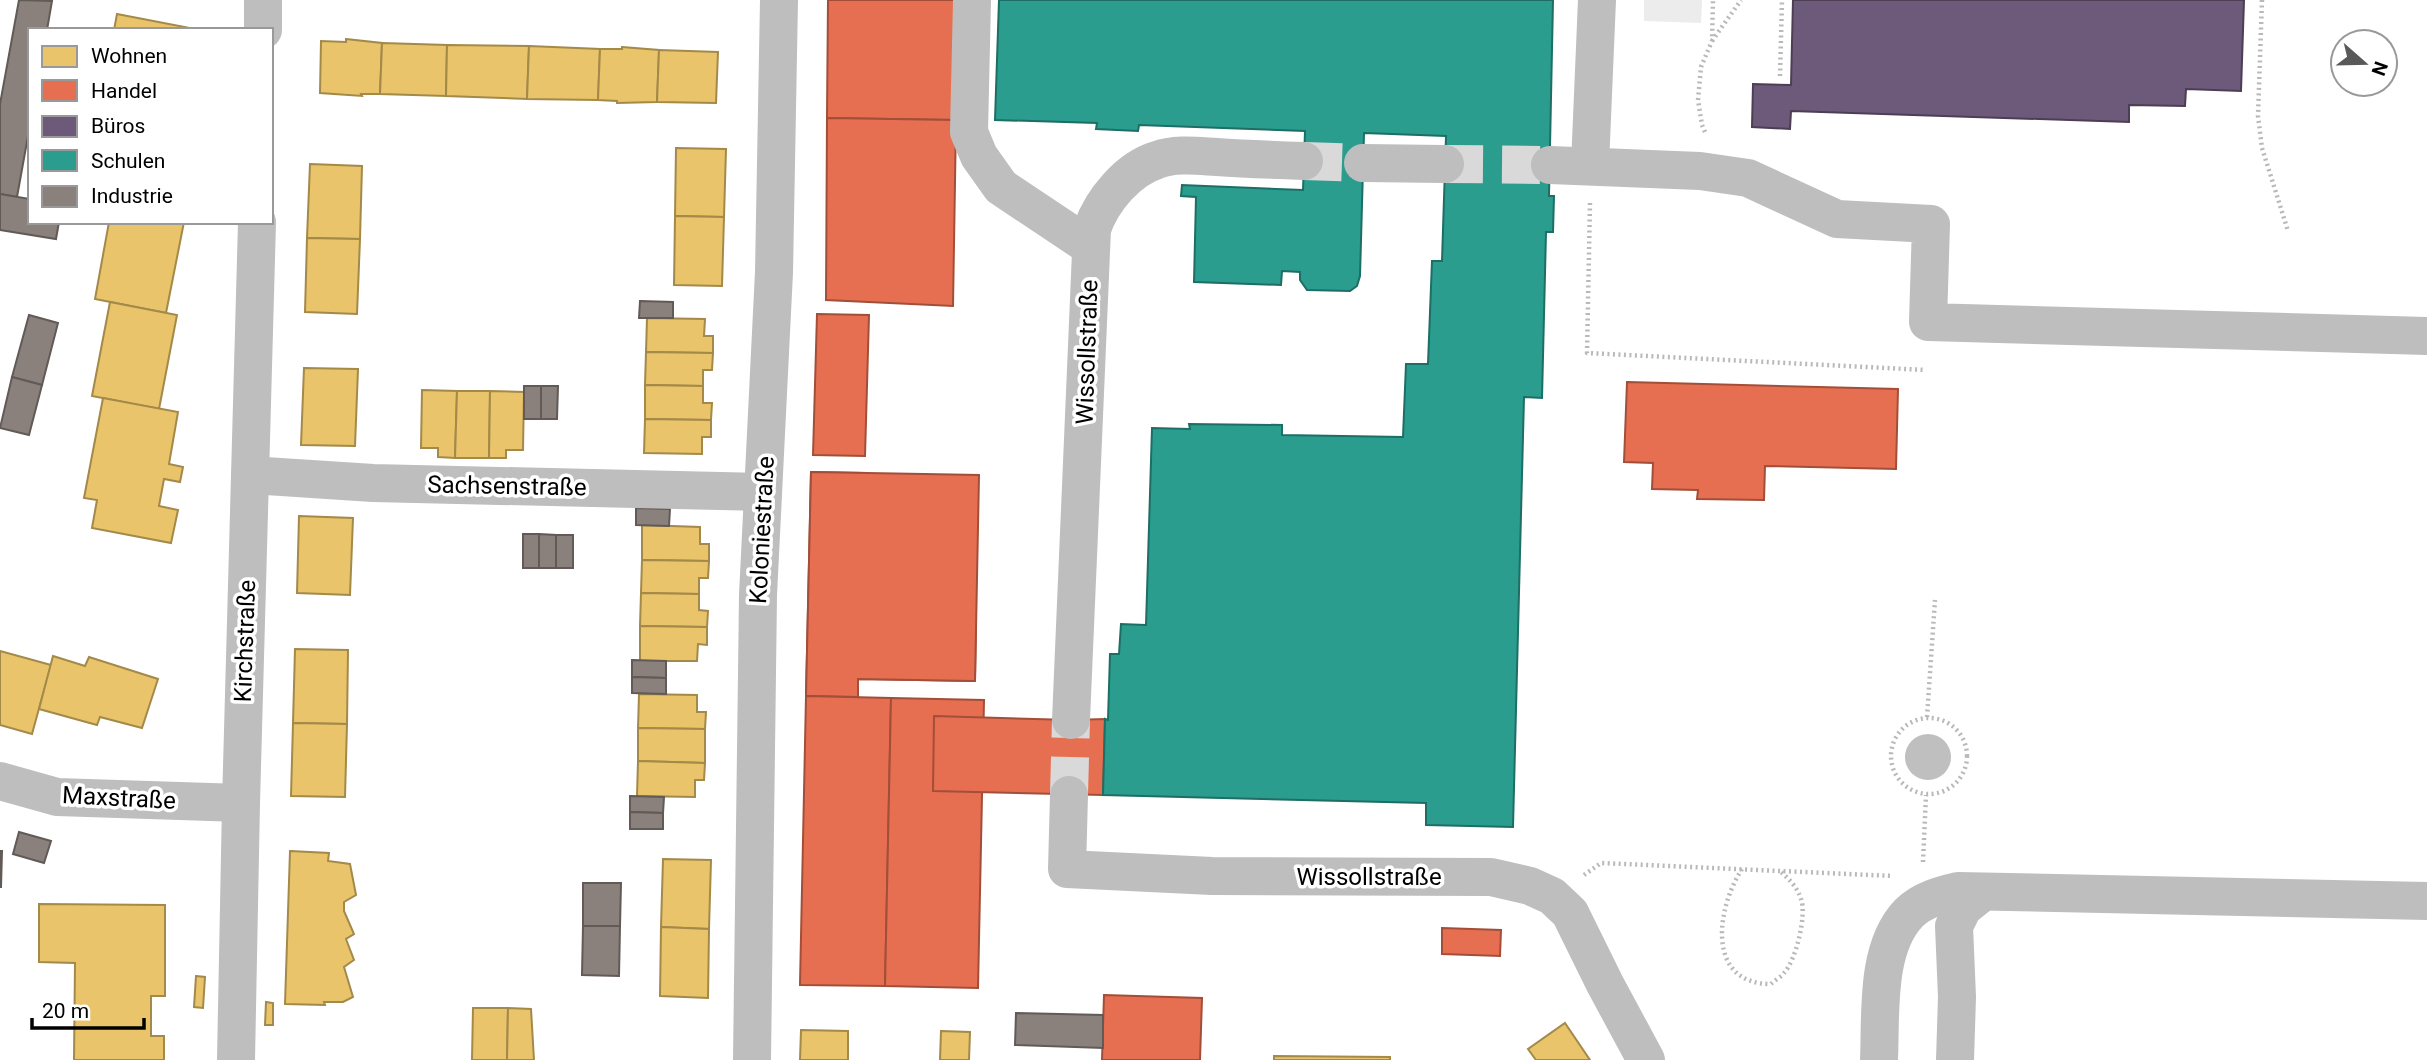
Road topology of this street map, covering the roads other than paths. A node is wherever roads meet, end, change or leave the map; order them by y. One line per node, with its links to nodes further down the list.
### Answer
1 (263, 0): 6 (street)
2 (768, 0): 3 (street)
3 (779, 0): 16 (street, Koloniestraße)
4 (972, 0): 13 (street)
5 (1597, 0): 11 (street)
6 (263, 28)
7 (1304, 161): 13 (street, Wissollstraße)
8 (1363, 163): 9 (street)
9 (1445, 164)
10 (1550, 165): 11 (street)
11 (1590, 165): 14 (street)
12 (257, 224): 15 (street, Kirchstraße)
13 (1091, 247): 17 (street, Wissollstraße)
14 (2427, 336)
15 (250, 475): 16 (street, Sachsenstraße); 20 (street, Kirchstraße)
16 (764, 492): 24 (street, Koloniestraße)
17 (1071, 720)
18 (0, 781): 20 (street, Maxstraße)
19 (1069, 795): 25 (street, Wissollstraße)
20 (241, 803): 23 (street, Kirchstraße)
21 (1983, 892): 22 (street); 26 (street); 27 (street)
22 (2427, 901)
23 (236, 1060)
24 (752, 1060)
25 (1646, 1060)
26 (1879, 1060)
27 (1955, 1060)

